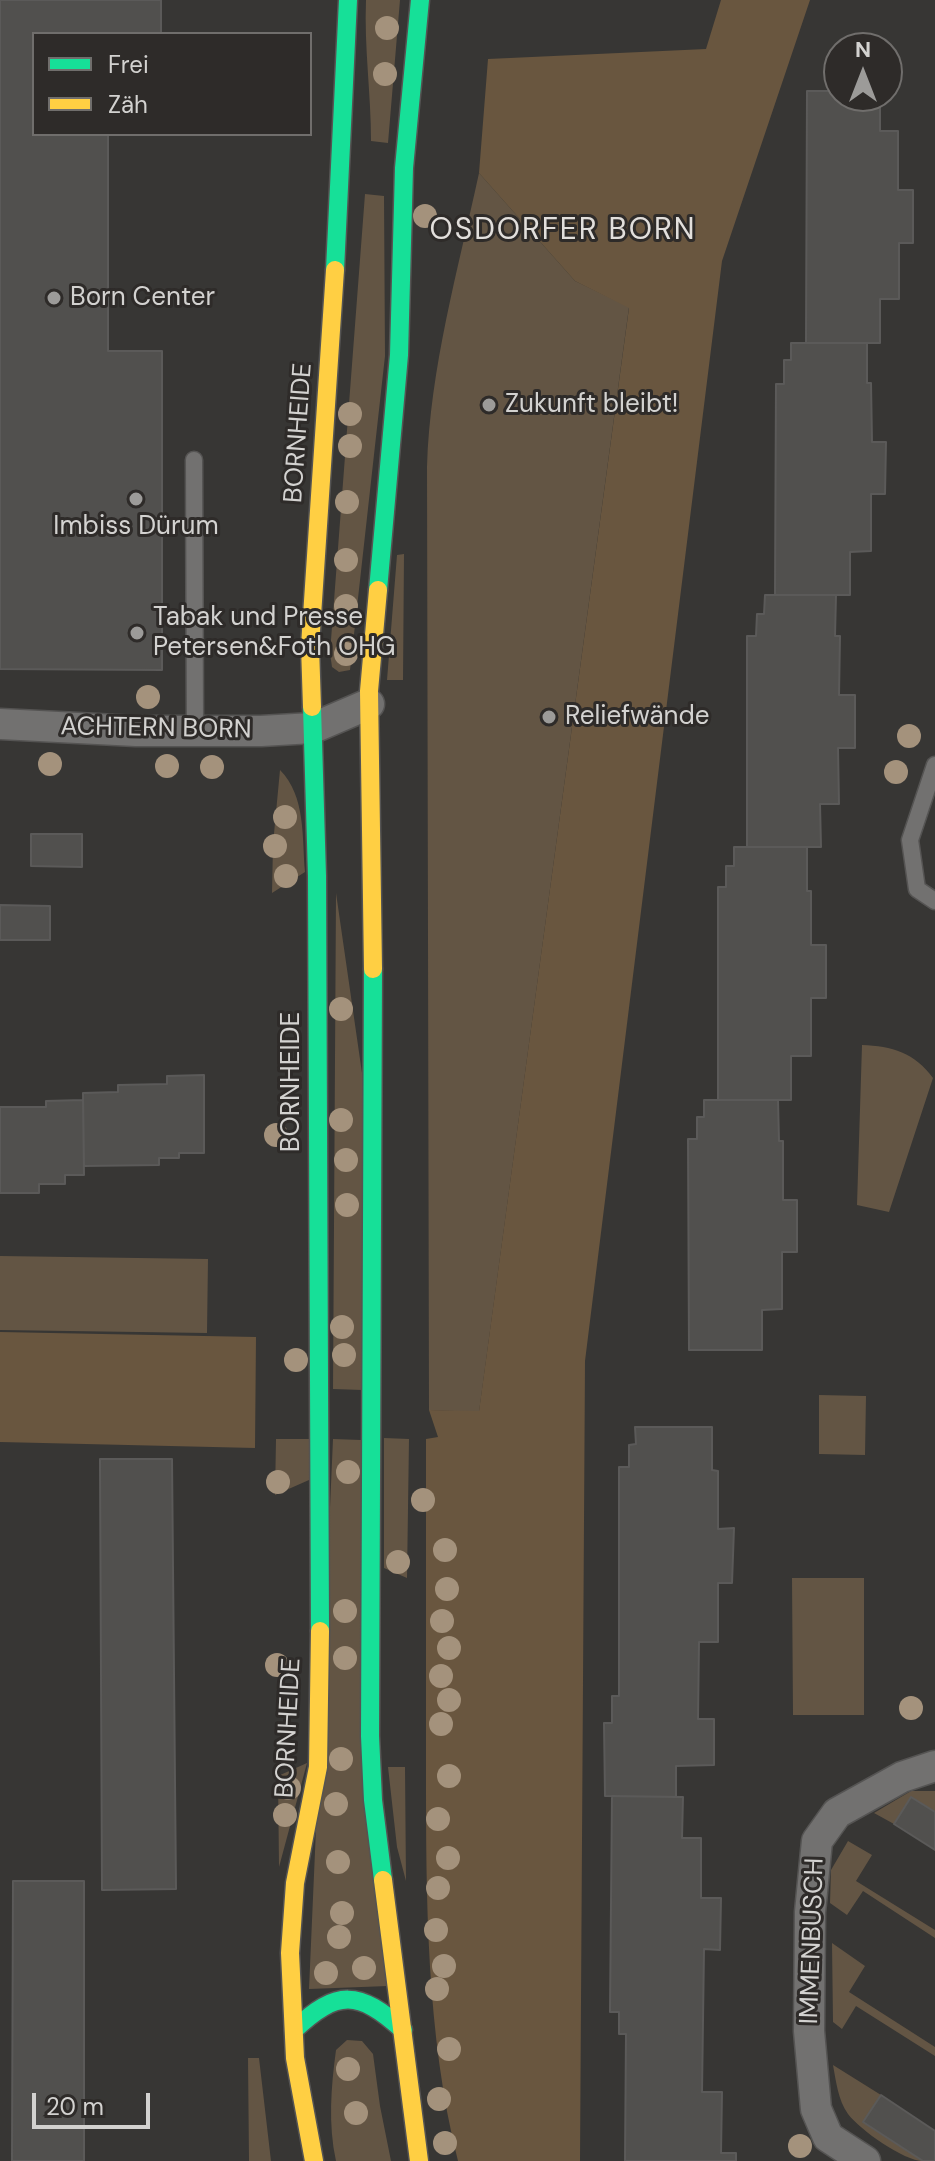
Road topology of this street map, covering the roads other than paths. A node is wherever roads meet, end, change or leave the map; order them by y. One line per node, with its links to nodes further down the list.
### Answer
1 (348, 0): 6 (street, BORNHEIDE)
2 (420, 0): 4 (street)
3 (194, 460): 7 (lane)
4 (369, 704): 6 (street); 12 (street)
5 (0, 724): 7 (street, ACHTERN BORN)
6 (313, 728): 7 (street, ACHTERN BORN); 9 (street); 14 (street, BORNHEIDE)
7 (195, 731)
8 (935, 765): 11 (lane)
9 (335, 819)
10 (354, 895): 12 (street)
11 (935, 901)
12 (373, 971): 15 (street)
13 (935, 1766): 18 (street, IMMENBUSCH)
14 (294, 2030): 15 (street); 16 (street, BORNHEIDE)
15 (403, 2030): 17 (street)
16 (314, 2161)
17 (419, 2161)
18 (865, 2161)

